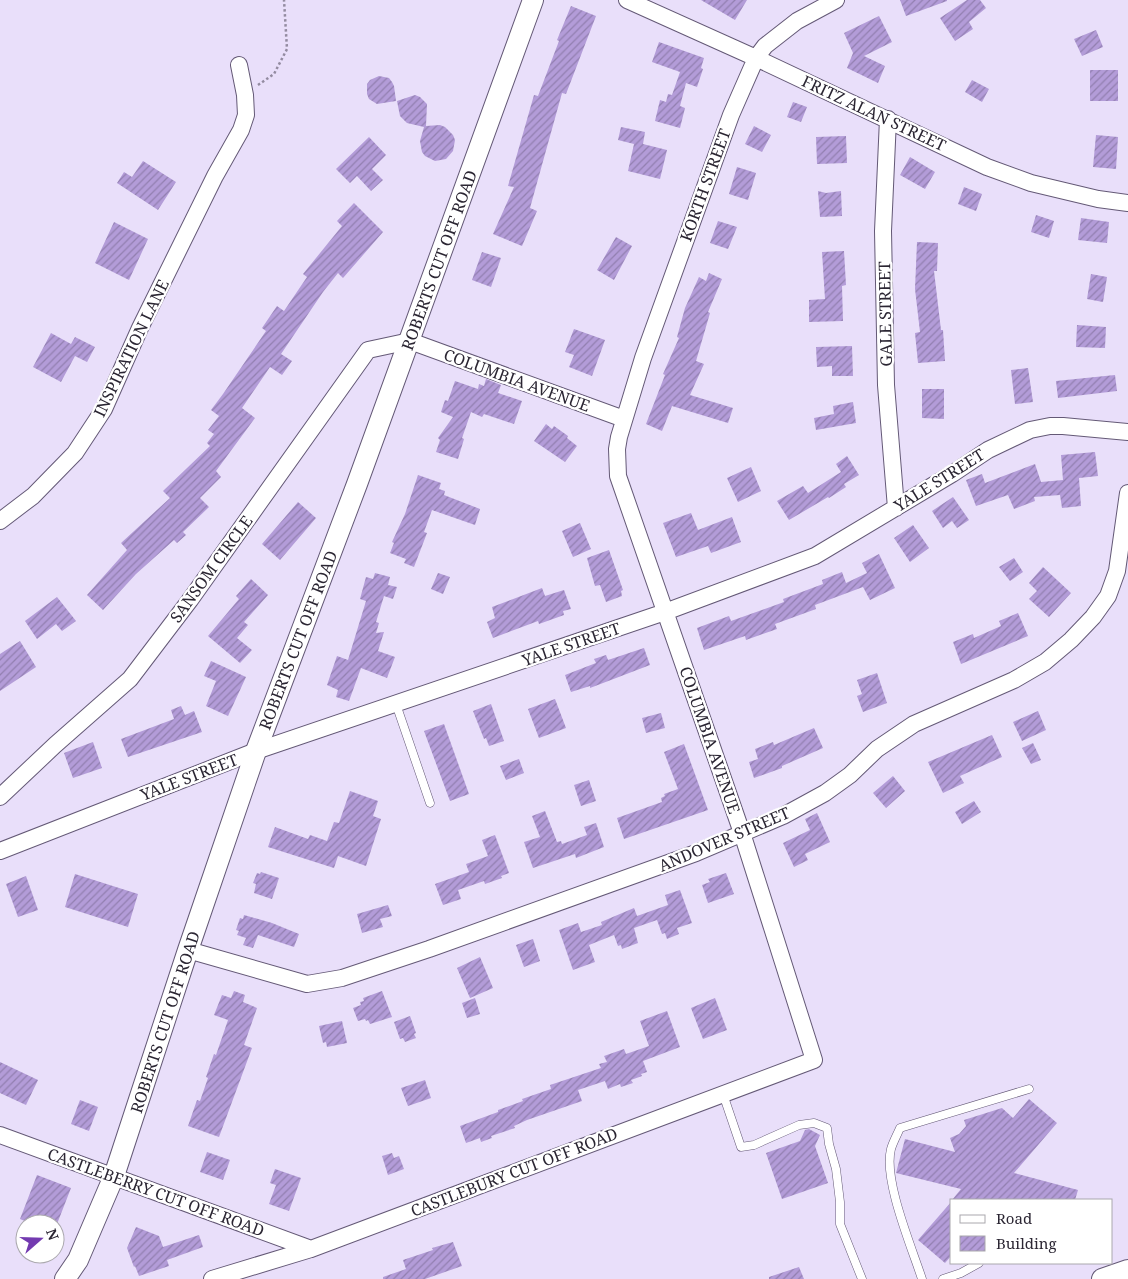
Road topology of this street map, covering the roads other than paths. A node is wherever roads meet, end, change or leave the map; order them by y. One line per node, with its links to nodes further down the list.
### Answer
1 (533, 0): 8 (street, ROBERTS CUT OFF ROAD)
2 (627, 0): 4 (street, FRITZ ALAN STREET)
3 (836, 0): 4 (street, KORTH STREET)
4 (756, 58): 6 (street, FRITZ ALAN STREET); 9 (street, KORTH STREET)
5 (239, 65): 13 (street, INSPIRATION LANE)
6 (888, 119): 7 (street, FRITZ ALAN STREET); 12 (street, GALE STREET)
7 (1128, 203)
8 (410, 341): 9 (street, COLUMBIA AVENUE); 16 (street, ROBERTS CUT OFF ROAD); 17 (street, SANSOM CIRCLE)
9 (625, 414): 14 (street, COLUMBIA AVENUE)
10 (1128, 432): 12 (street, YALE STREET)
11 (1128, 492): 19 (street, ANDOVER STREET)
12 (896, 508): 14 (street, YALE STREET)
13 (0, 521)
14 (665, 612): 15 (street, YALE STREET); 19 (street, COLUMBIA AVENUE)
15 (396, 704): 16 (street, YALE STREET); 18 (lane)
16 (256, 751): 20 (street, YALE STREET); 21 (street, ROBERTS CUT OFF ROAD)
17 (0, 797)
18 (430, 803)
19 (742, 833): 21 (street, ANDOVER STREET); 22 (street, COLUMBIA AVENUE)
20 (0, 851)
21 (188, 950): 26 (street, ROBERTS CUT OFF ROAD)
22 (814, 1060): 24 (street, CASTLEBURY CUT OFF ROAD)
23 (1029, 1090): 33 (lane)
24 (722, 1094): 27 (street, CASTLEBURY CUT OFF ROAD); 32 (lane)
25 (0, 1135): 26 (street, CASTLEBERRY CUT OFF ROAD)
26 (114, 1176): 27 (street, CASTLEBERRY CUT OFF ROAD); 30 (street, ROBERTS CUT OFF ROAD)
27 (311, 1249): 31 (street, CASTLEBURY CUT OFF ROAD)
28 (977, 1264): 34 (lane)
29 (1128, 1270): 35 (street)
30 (65, 1279)
31 (212, 1279)
32 (862, 1279)
33 (922, 1279)
34 (943, 1279)
35 (1102, 1279)

